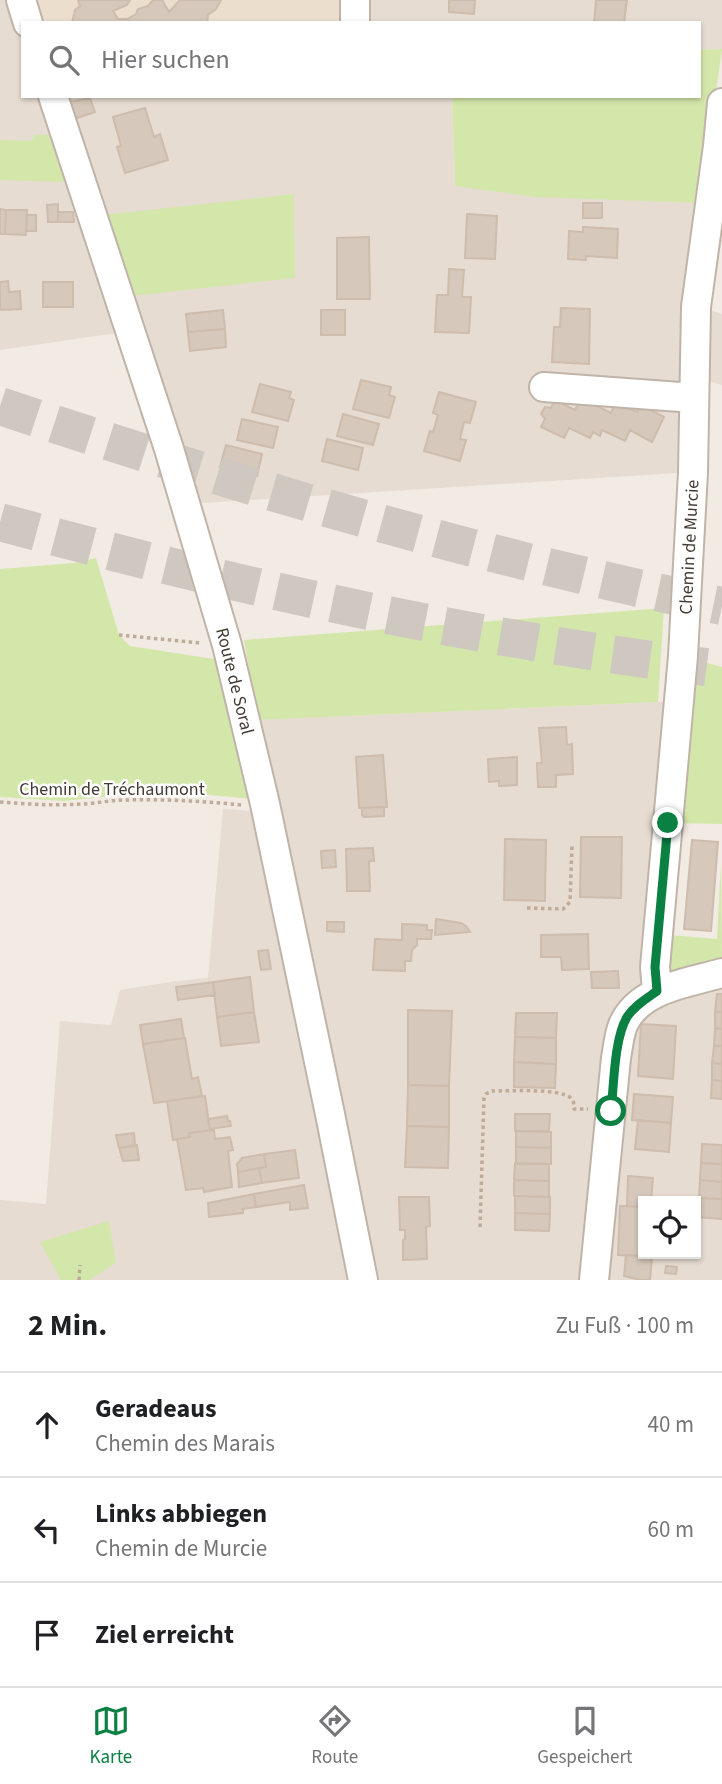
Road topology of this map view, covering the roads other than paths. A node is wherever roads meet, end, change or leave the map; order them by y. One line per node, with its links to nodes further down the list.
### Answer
1 (21, 0): 3 (street)
2 (355, 0): 4 (street)
3 (27, 21)
4 (355, 21)
5 (54, 98): 11 (street, Route de Soral)
6 (722, 103): 8 (street, Chemin de Murcie)
7 (544, 387): 8 (street)
8 (694, 398): 10 (street, Chemin de Murcie)
9 (722, 973): 10 (street)
10 (657, 991): 12 (street)
11 (363, 1280)
12 (594, 1280)

